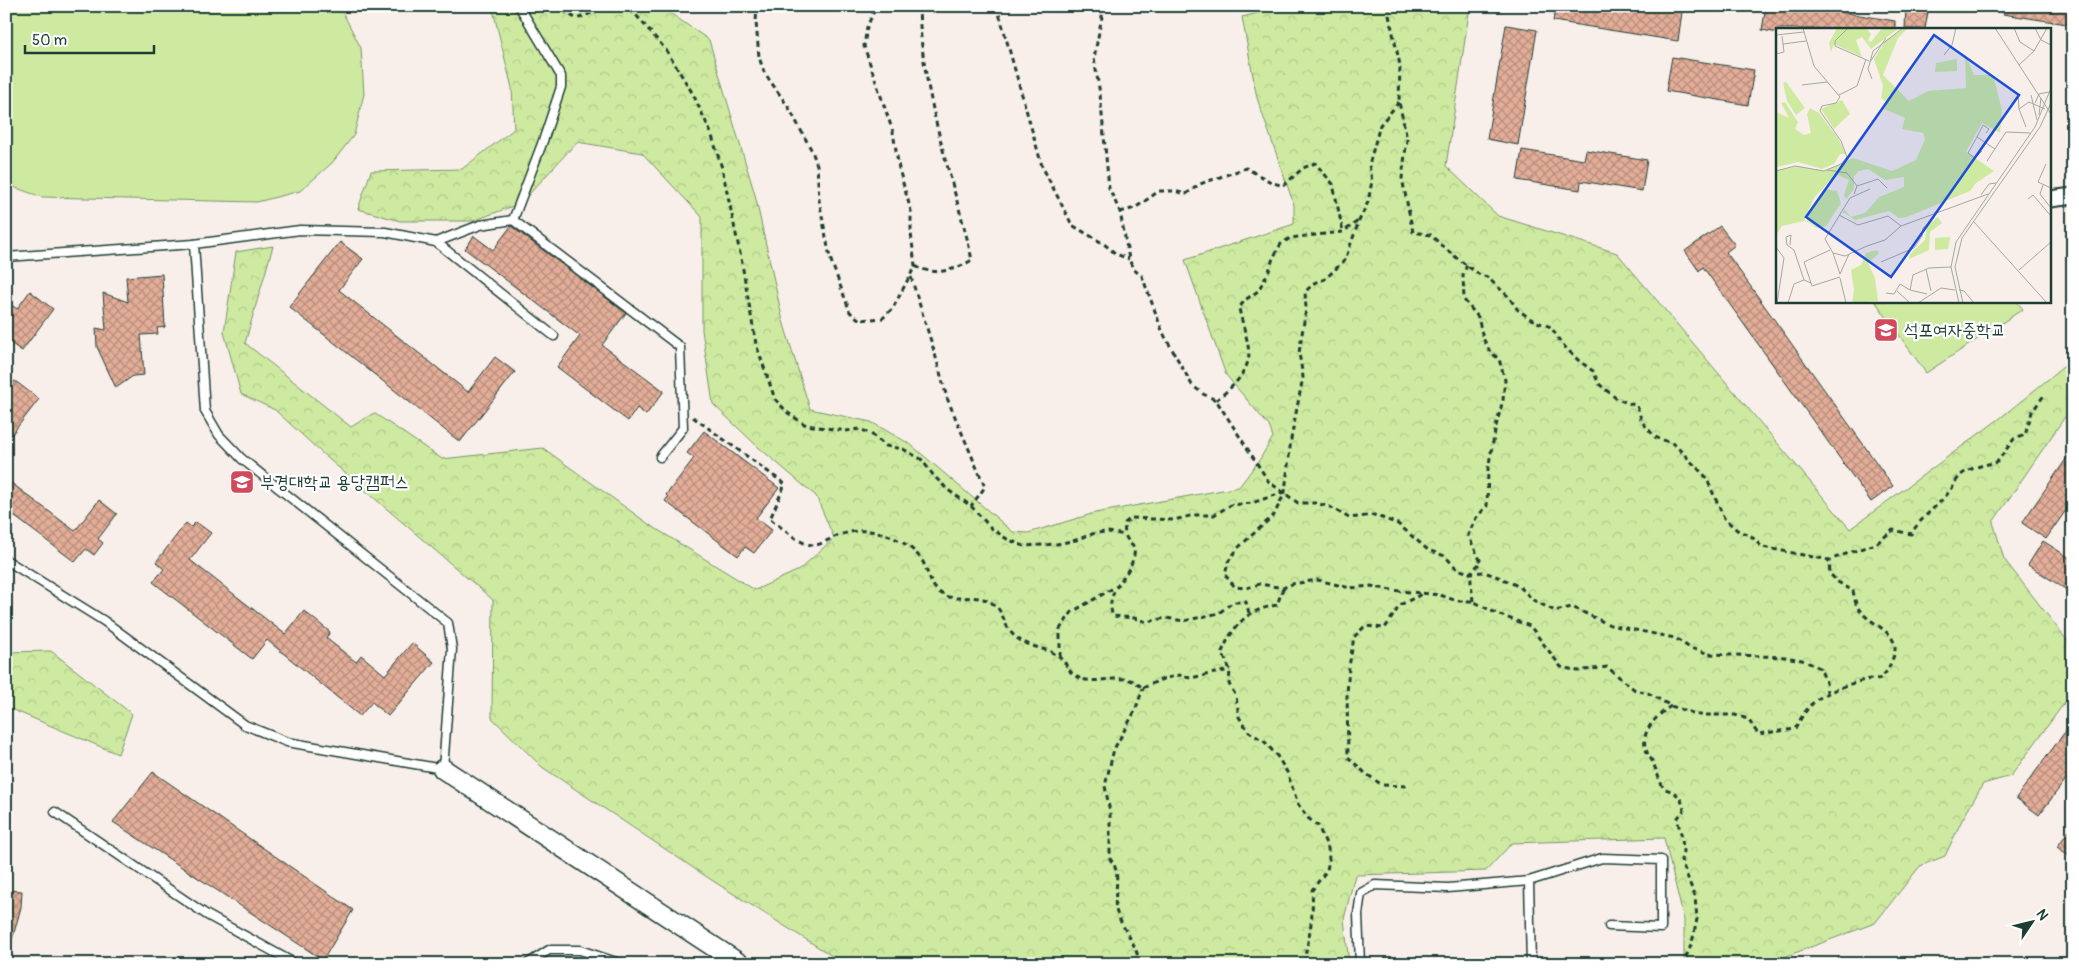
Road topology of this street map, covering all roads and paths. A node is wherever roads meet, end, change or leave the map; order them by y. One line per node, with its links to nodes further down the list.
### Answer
1 (519, 6): 15 (lane)
2 (555, 6): 3 (path)
3 (608, 6)
4 (621, 6): 31 (path)
5 (757, 6): 24 (path)
6 (878, 6): 23 (path)
7 (919, 6): 23 (path)
8 (997, 6): 21 (path)
9 (1104, 6): 14 (path)
10 (1390, 6): 11 (path)
11 (1400, 102): 16 (path); 22 (path)
12 (2073, 196): 13 (street)
13 (2052, 199)
14 (1120, 212): 17 (path); 21 (path)
15 (513, 220): 18 (lane); 28 (lane)
16 (1359, 221): 17 (path); 30 (path)
17 (1342, 232): 27 (path)
18 (436, 242): 19 (lane); 25 (lane)
19 (194, 244): 20 (lane); 46 (lane)
20 (6, 257)
21 (1129, 259): 27 (path)
22 (1467, 265): 34 (path); 35 (path)
23 (915, 266): 24 (path)
24 (910, 277): 31 (path)
25 (554, 336)
26 (2045, 394): 34 (path)
27 (1216, 400): 30 (path)
28 (683, 409): 29 (lane); 41 (path)
29 (660, 457)
30 (1285, 492): 32 (path); 35 (path); 37 (path)
31 (971, 506): 32 (path)
32 (1125, 535): 36 (path)
33 (6, 560): 46 (lane)
34 (1829, 560): 44 (path)
35 (1470, 573): 39 (path); 44 (path)
36 (1118, 586): 40 (path); 41 (path)
37 (1283, 588): 38 (path); 40 (path)
38 (1422, 594): 39 (path); 47 (path)
39 (1473, 601): 45 (path)
40 (1249, 613): 42 (path)
41 (1060, 657): 43 (path)
42 (1230, 670): 43 (path); 56 (path)
43 (1143, 688): 55 (path)
44 (1827, 694): 45 (path)
45 (1671, 706): 59 (path)
46 (443, 769): 51 (street)
47 (1406, 786)
48 (55, 812): 52 (lane)
49 (1529, 881): 50 (lane); 57 (lane); 58 (lane)
50 (1609, 926)
51 (732, 962)
52 (296, 964)
53 (527, 964): 54 (lane)
54 (622, 964)
55 (1140, 964)
56 (1303, 964)
57 (1360, 964)
58 (1531, 964)
59 (1687, 964)

